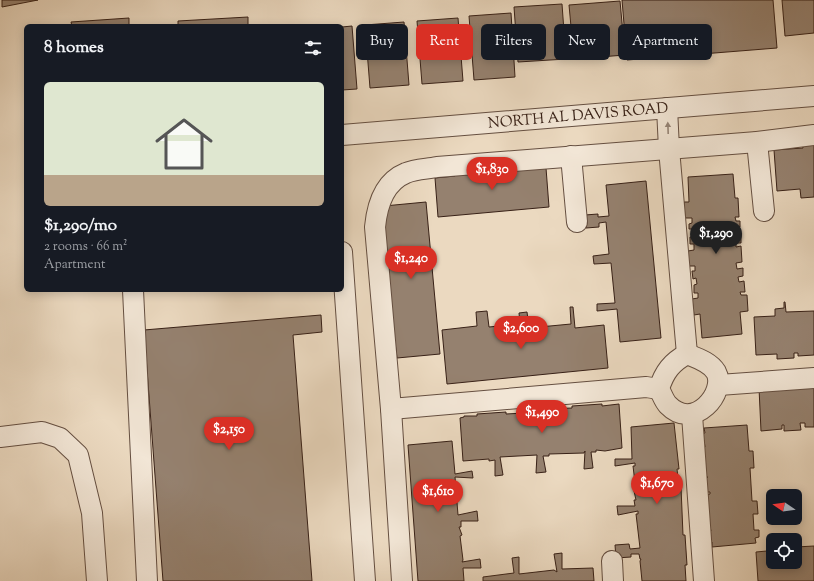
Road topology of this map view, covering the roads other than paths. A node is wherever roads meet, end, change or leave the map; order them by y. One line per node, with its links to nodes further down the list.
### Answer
1 (814, 96): 2 (street, NORTH AL DAVIS ROAD)
2 (667, 108): 3 (street, NORTH AL DAVIS ROAD); 6 (street, one-way to 2)
3 (344, 134)
4 (814, 135): 5 (street)
5 (757, 142): 6 (street); 8 (street)
6 (669, 148): 7 (street); 12 (street)
7 (571, 156): 9 (street); 16 (street)
8 (764, 211)
9 (577, 222)
10 (344, 281): 22 (street)
11 (133, 292): 21 (street)
12 (687, 354): 14 (street); 15 (street)
13 (814, 378): 14 (street)
14 (719, 384): 17 (street)
15 (659, 388): 16 (street); 17 (street)
16 (392, 409): 23 (street)
17 (692, 415): 25 (street)
18 (0, 437): 20 (street)
19 (612, 561): 24 (street)
20 (98, 581)
21 (147, 581)
22 (365, 581)
23 (402, 581)
24 (613, 581)
25 (704, 581)

